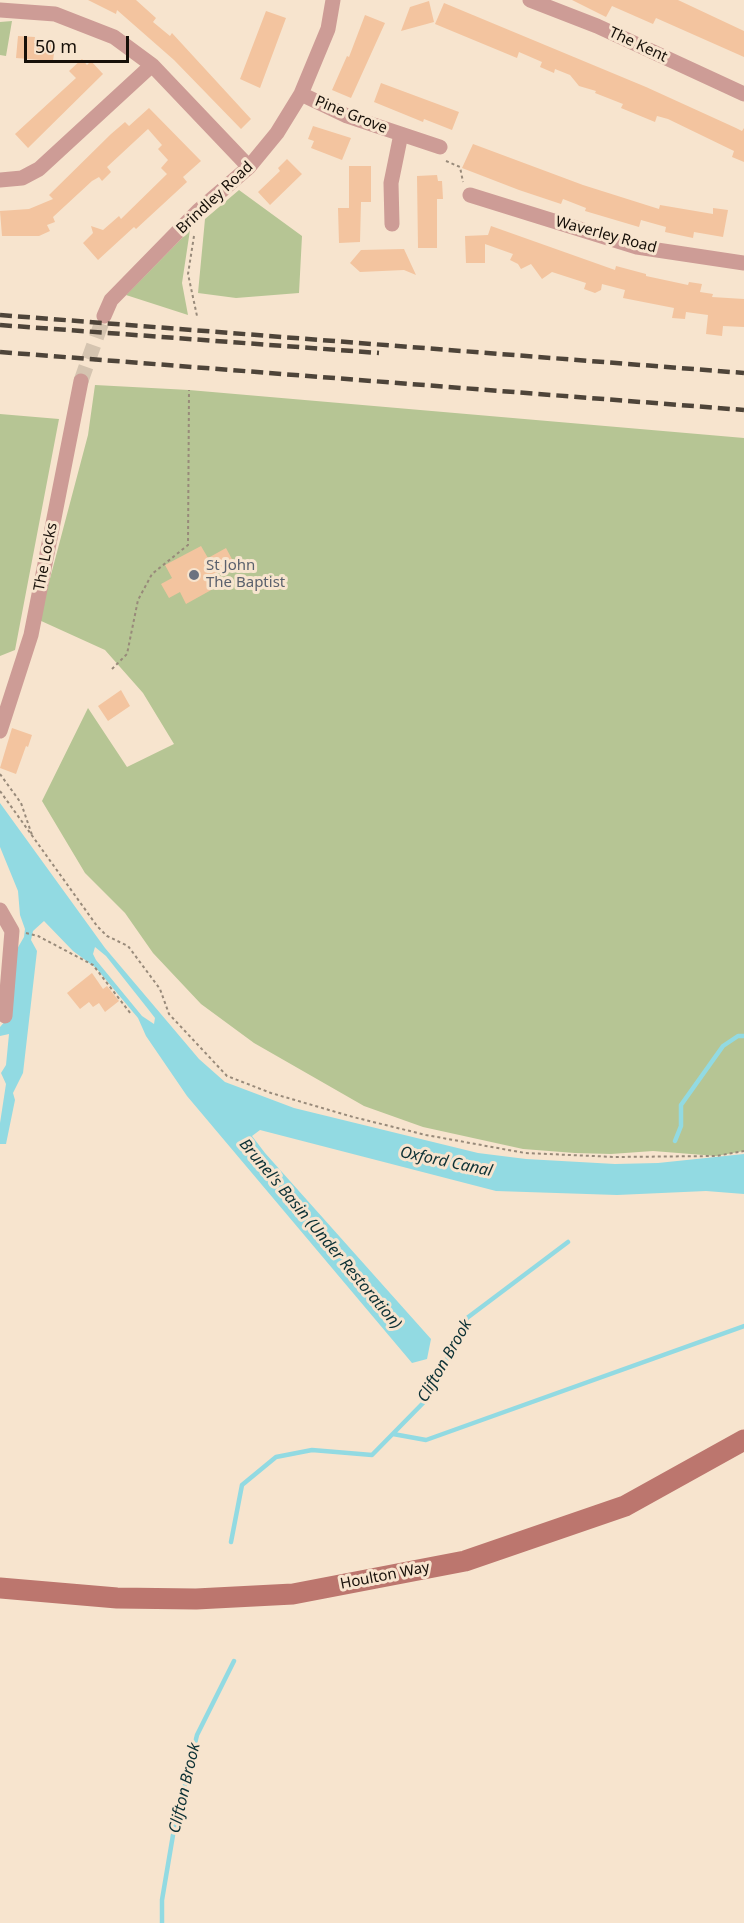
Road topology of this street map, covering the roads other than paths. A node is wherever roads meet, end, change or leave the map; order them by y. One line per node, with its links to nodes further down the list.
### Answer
1 (333, 0): 5 (street, Brindley Road)
2 (530, 0): 6 (street, The Kent)
3 (0, 10): 4 (street)
4 (152, 65): 9 (street); 10 (street)
5 (301, 94): 7 (street, Pine Grove); 9 (street, Brindley Road)
6 (744, 94)
7 (401, 134): 8 (street, Pine Grove); 12 (street, Pine Grove)
8 (440, 147)
9 (249, 167): 14 (street, Brindley Road)
10 (0, 180)
11 (470, 195): 13 (street, Waverley Road)
12 (392, 224)
13 (744, 263)
14 (104, 316)
15 (81, 381): 16 (street, The Locks)
16 (0, 731)
17 (0, 910): 18 (street)
18 (5, 1016)
19 (744, 1440): 20 (street, Houlton Way)
20 (0, 1588)

